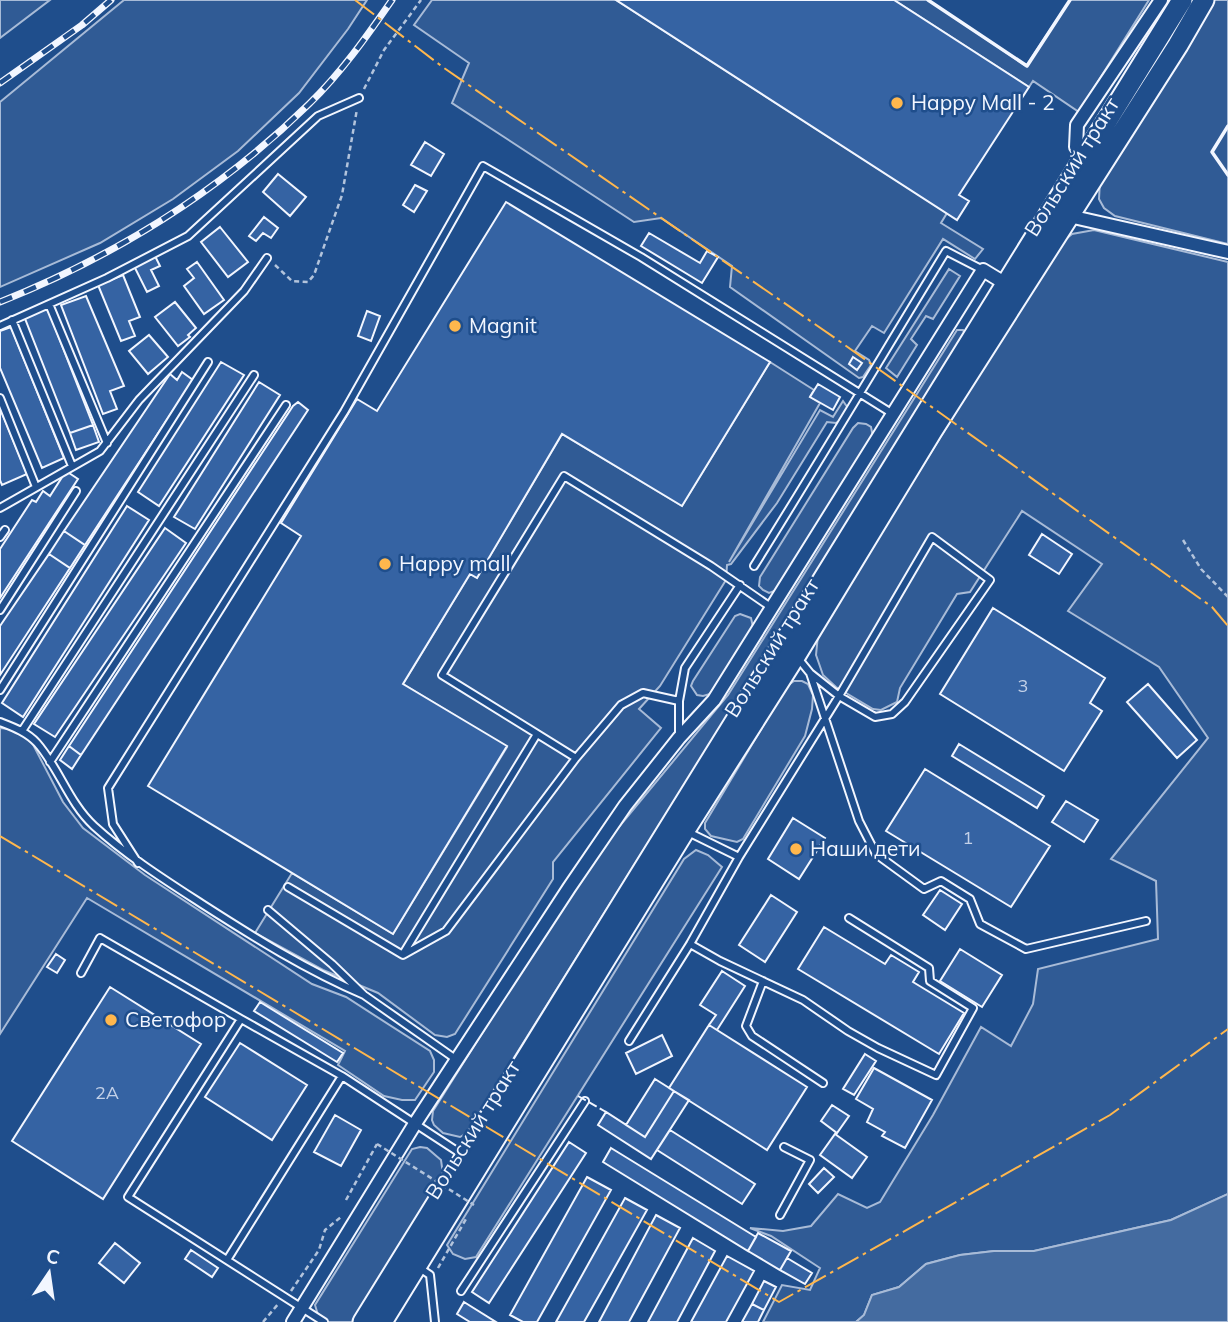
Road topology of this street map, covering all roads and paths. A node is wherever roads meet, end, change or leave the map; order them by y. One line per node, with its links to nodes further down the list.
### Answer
1 (421, 0): 5 (path)
2 (1161, 0): 6 (street)
3 (1182, 0): 6 (main road, Вольский тракт)
4 (1204, 0): 7 (main road, Вольский тракт)
5 (359, 98): 9 (path); 12 (lane)
6 (1086, 156): 11 (main road, Вольский тракт)
7 (1069, 216): 8 (street); 34 (main road, Вольский тракт)
8 (1228, 252)
9 (267, 258): 21 (lane)
10 (983, 270): 11 (street); 17 (lane); 20 (street)
11 (1006, 284): 66 (main road, Вольский тракт)
12 (49, 304): 13 (lane); 21 (lane)
13 (12, 320): 14 (lane); 22 (lane)
14 (0, 326)
15 (208, 362): 36 (lane)
16 (254, 375): 41 (lane)
17 (862, 393): 20 (lane); 29 (lane); 48 (lane)
18 (0, 398): 23 (lane)
19 (286, 405): 45 (lane)
20 (893, 415): 32 (street)
21 (107, 443): 22 (lane)
22 (72, 466): 23 (lane)
23 (36, 487): 25 (lane)
24 (76, 491): 33 (lane)
25 (1, 505)
26 (5, 530): 27 (lane)
27 (0, 537)
28 (1183, 540): 31 (path)
29 (754, 566)
30 (740, 584): 32 (lane); 38 (lane); 42 (lane)
31 (1228, 597)
32 (772, 609): 43 (street)
33 (0, 610)
34 (796, 655): 35 (lane); 46 (main road, Вольский тракт)
35 (810, 673): 37 (lane); 39 (lane)
36 (0, 690)
37 (839, 696): 37 (lane); 39 (lane)
38 (679, 701): 43 (lane); 44 (lane)
39 (824, 721): 47 (lane); 52 (lane)
40 (0, 722): 41 (lane)
41 (22, 730): 45 (lane)
42 (537, 734): 44 (lane); 54 (lane)
43 (679, 738): 60 (street)
44 (576, 758): 54 (lane)
45 (50, 762): 48 (lane)
46 (685, 830): 47 (lane); 74 (main road, Вольский тракт)
47 (739, 857): 53 (lane)
48 (138, 863): 57 (lane)
49 (288, 887): 54 (lane)
50 (268, 910): 57 (lane)
51 (849, 919): 56 (lane)
52 (1146, 921)
53 (690, 944): 56 (lane); 59 (lane)
54 (403, 955)
55 (81, 973): 58 (lane)
56 (763, 981): 62 (lane)
57 (364, 995): 60 (lane)
58 (241, 1019): 61 (lane); 72 (lane)
59 (629, 1041)
60 (457, 1060): 64 (street)
61 (342, 1076): 64 (lane); 72 (lane)
62 (823, 1083)
63 (585, 1101): 75 (lane)
64 (416, 1122): 66 (lane); 77 (street)
65 (784, 1147): 70 (lane)
66 (465, 1156): 81 (main road, Вольский тракт)
67 (346, 1200): 68 (path, bridge)
68 (474, 1205)
69 (344, 1215): 76 (path)
70 (780, 1215)
71 (468, 1216): 73 (path)
72 (227, 1260): 76 (lane)
73 (443, 1261)
74 (423, 1270): 82 (main road, Вольский тракт); 83 (lane)
75 (461, 1291)
76 (286, 1298): 77 (lane); 78 (path)
77 (302, 1308): 79 (street); 80 (lane)
78 (263, 1322)
79 (293, 1322)
80 (324, 1322)
81 (363, 1322)
82 (382, 1322)
83 (435, 1322)

